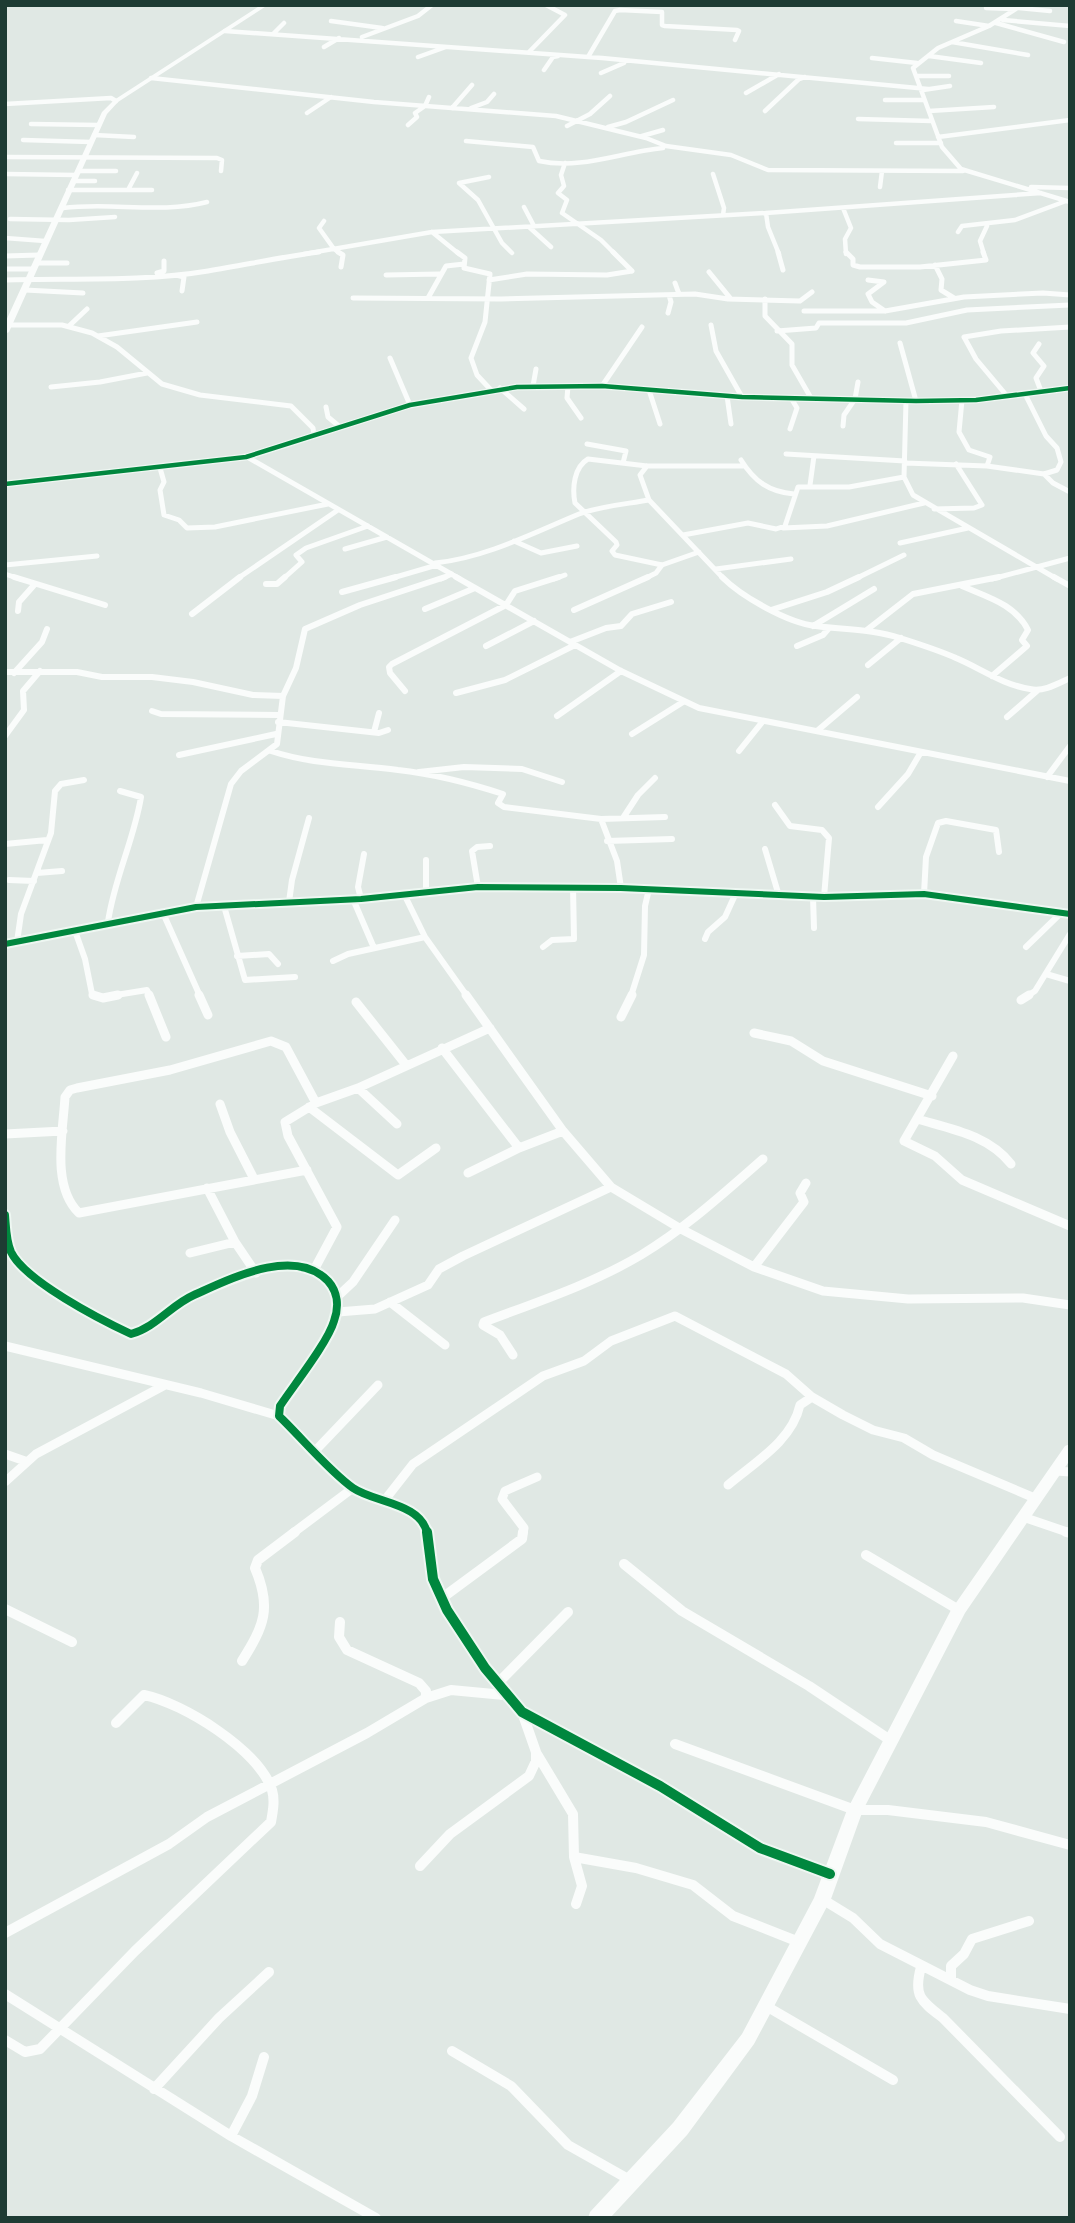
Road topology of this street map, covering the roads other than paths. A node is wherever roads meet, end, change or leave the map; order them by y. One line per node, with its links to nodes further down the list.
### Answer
1 (265, 5): 14 (street)
2 (432, 5): 15 (street)
3 (546, 5): 24 (street)
4 (1019, 7): 5 (street); 6 (street); 10 (street)
5 (986, 8)
6 (1050, 11)
7 (331, 21): 11 (street)
8 (956, 21): 10 (street)
9 (284, 23): 16 (street)
10 (997, 23): 12 (street); 20 (street); 21 (street)
11 (354, 24): 13 (street); 15 (street)
12 (1070, 26)
13 (334, 28)
14 (229, 29): 16 (street); 42 (street)
15 (385, 29): 18 (street)
16 (274, 33): 17 (street)
17 (340, 38): 18 (street); 22 (street)
18 (368, 38): 23 (street)
19 (735, 40): 29 (street)
20 (950, 41): 25 (street); 26 (street)
21 (1064, 42)
22 (324, 47)
23 (441, 47): 24 (street); 28 (street)
24 (531, 52): 27 (street)
25 (930, 54): 34 (street); 35 (street)
26 (1028, 55)
27 (551, 56): 29 (street); 36 (street)
28 (418, 57)
29 (588, 57): 31 (street)
30 (872, 58): 34 (street)
31 (615, 60): 32 (street); 33 (street)
32 (633, 61): 33 (street); 38 (street)
33 (620, 63): 37 (street)
34 (917, 63): 39 (street)
35 (981, 63)
36 (544, 70)
37 (601, 73)
38 (772, 75): 41 (street); 48 (street)
39 (916, 76): 40 (street); 47 (street)
40 (949, 76)
41 (799, 77): 43 (street); 64 (street)
42 (152, 80): 51 (street); 53 (street)
43 (842, 80): 46 (street); 47 (street)
44 (472, 85): 60 (street)
45 (950, 86): 47 (street)
46 (832, 89)
47 (920, 89): 56 (street)
48 (746, 93)
49 (494, 94): 62 (street)
50 (610, 96): 70 (street)
51 (331, 97): 58 (street); 65 (street)
52 (429, 97): 58 (street)
53 (116, 99): 57 (street); 72 (street)
54 (673, 100): 75 (street)
55 (885, 100): 56 (street)
56 (923, 100): 61 (street)
57 (5, 104)
58 (425, 106): 60 (street); 73 (street)
59 (994, 107): 61 (street)
60 (452, 108): 62 (street)
61 (928, 109): 68 (street)
62 (469, 110): 66 (street)
63 (534, 110): 66 (street)
64 (765, 111)
65 (307, 113)
66 (528, 114): 70 (street)
67 (858, 119): 68 (street)
68 (931, 120): 83 (street)
69 (1070, 120): 83 (street)
70 (578, 121): 74 (street); 75 (street)
71 (31, 124): 72 (street)
72 (98, 125): 79 (street)
73 (408, 125)
74 (567, 126)
75 (613, 129): 78 (street); 80 (street)
76 (663, 130): 78 (street)
77 (134, 137): 79 (street)
78 (640, 137): 86 (street)
79 (92, 138): 81 (street); 89 (street)
80 (615, 138)
81 (23, 140)
82 (466, 141): 90 (street)
83 (940, 141): 84 (street); 91 (street)
84 (897, 143)
85 (716, 144): 87 (street)
86 (666, 147): 87 (street); 90 (street)
87 (701, 150): 93 (street)
88 (5, 158): 89 (street)
89 (83, 158): 92 (street); 98 (street)
90 (565, 163): 121 (street)
91 (961, 169): 93 (street); 103 (street)
92 (221, 171)
93 (882, 171): 101 (street)
94 (116, 172): 98 (street)
95 (136, 173): 105 (street)
96 (5, 174): 98 (street)
97 (713, 174): 112 (street)
98 (76, 176): 100 (street); 104 (street)
99 (489, 177): 124 (street)
100 (95, 181)
101 (880, 187)
102 (1070, 188): 103 (street)
103 (1034, 189): 107 (street)
104 (68, 190): 105 (street); 111 (street)
105 (128, 190): 106 (street)
106 (152, 190)
107 (1041, 193): 108 (street); 113 (street)
108 (1068, 201): 122 (street)
109 (207, 202): 111 (street)
110 (524, 207): 123 (street)
111 (62, 208): 119 (street)
112 (724, 208): 115 (street); 116 (street)
113 (843, 208): 114 (street); 137 (street)
114 (766, 213): 115 (street); 141 (street)
115 (735, 214): 116 (street)
116 (723, 215): 121 (street)
117 (115, 217): 119 (street)
118 (10, 219): 119 (street)
119 (55, 220): 128 (street)
120 (324, 221): 130 (street)
121 (577, 223): 123 (street); 149 (street)
122 (987, 226): 126 (street); 137 (street)
123 (531, 227): 124 (street); 129 (street)
124 (495, 229): 125 (street); 131 (street)
125 (435, 232): 130 (street); 136 (street)
126 (958, 232)
127 (5, 238): 128 (street)
128 (45, 241): 132 (street)
129 (551, 247)
130 (334, 249): 139 (street); 143 (street)
131 (512, 253)
132 (39, 255): 133 (street); 138 (street)
133 (5, 256)
134 (164, 261): 146 (street)
135 (68, 262): 138 (street)
136 (464, 264): 144 (street); 149 (street)
137 (935, 265): 161 (street)
138 (34, 266): 140 (street); 148 (street)
139 (341, 267)
140 (5, 269)
141 (783, 270)
142 (709, 272): 163 (street)
143 (173, 274): 146 (street); 153 (street)
144 (440, 274): 145 (street); 160 (street)
145 (386, 275)
146 (154, 276): 148 (street)
147 (5, 279): 148 (street)
148 (28, 279): 152 (street)
149 (489, 279): 162 (street)
150 (868, 279): 168 (street)
151 (675, 283): 156 (street)
152 (24, 290): 155 (street); 170 (street)
153 (182, 291)
154 (812, 292): 164 (street)
155 (83, 293)
156 (680, 294): 158 (street); 163 (street)
157 (1068, 294): 161 (street)
158 (669, 295): 162 (street); 169 (street)
159 (353, 298): 160 (street)
160 (428, 298): 162 (street)
161 (954, 298): 168 (street)
162 (488, 299): 191 (street)
163 (731, 299): 164 (street)
164 (765, 299): 177 (street)
165 (1070, 305): 177 (street)
166 (87, 309): 173 (street)
167 (804, 311): 168 (street)
168 (885, 311)
169 (668, 313)
170 (8, 316): 176 (street)
171 (197, 322): 178 (street)
172 (711, 325): 197 (street)
173 (69, 326): 176 (street); 178 (street)
174 (642, 327): 187 (street)
175 (1070, 327): 196 (street)
176 (7, 328)
177 (777, 331): 199 (street)
178 (98, 336): 183 (street)
179 (900, 343): 204 (street)
180 (1039, 344): 193 (street)
181 (390, 358): 205 (street)
182 (536, 369): 185 (street)
183 (146, 373): 188 (street); 215 (street)
184 (858, 382): 201 (street)
185 (533, 386): 186 (street); 189 (street)
186 (568, 386): 187 (street); 209 (street)
187 (602, 386): 192 (street)
188 (51, 387)
189 (500, 388): 191 (street); 208 (street)
190 (1070, 388): 193 (street)
191 (491, 390): 205 (street)
192 (649, 390): 195 (street); 210 (street)
193 (1041, 391): 194 (street)
194 (1025, 394): 196 (street); 226 (street)
195 (727, 396): 197 (street); 211 (street)
196 (1007, 396): 202 (street)
197 (743, 397): 198 (street)
198 (791, 398): 199 (street); 214 (street)
199 (811, 398): 200 (street)
200 (842, 398): 201 (street); 206 (street)
201 (855, 399): 203 (street); 206 (street)
202 (962, 400): 204 (street); 224 (street)
203 (906, 401): 204 (street); 220 (street)
204 (916, 401)
205 (410, 405): 213 (street)
206 (849, 405): 212 (street)
207 (326, 407): 213 (street)
208 (524, 410)
209 (581, 418)
210 (660, 424)
211 (731, 424)
212 (843, 426)
213 (341, 427): 215 (street)
214 (790, 429)
215 (314, 432): 219 (street)
216 (587, 444): 221 (street)
217 (786, 454): 218 (street)
218 (814, 456): 220 (street); 229 (street)
219 (259, 458): 225 (street); 234 (street)
220 (905, 462): 222 (street); 227 (street)
221 (623, 463): 223 (street); 237 (street)
222 (956, 464): 224 (street); 235 (street)
223 (647, 466): 231 (street); 232 (street)
224 (987, 466): 226 (street)
225 (160, 468): 228 (street); 234 (street)
226 (1044, 474): 230 (street)
227 (904, 477): 229 (street); 233 (street)
228 (5, 484)
229 (810, 485): 231 (street)
230 (1069, 491)
231 (794, 494): 239 (street)
232 (649, 499): 237 (street); 241 (street)
233 (924, 503): 235 (street); 239 (street)
234 (328, 504): 236 (street)
235 (934, 509): 240 (street)
236 (338, 510): 238 (street); 276 (street)
237 (582, 513): 243 (street); 255 (street)
238 (368, 526): 242 (street); 263 (street)
239 (783, 528): 241 (street)
240 (968, 528): 244 (street); 256 (street)
241 (683, 535): 247 (street)
242 (387, 537): 246 (street); 253 (street)
243 (514, 541): 245 (street); 252 (street)
244 (900, 543)
245 (577, 546)
246 (345, 549)
247 (699, 552): 255 (street); 258 (street)
248 (904, 555): 274 (street)
249 (96, 556): 254 (street)
250 (1070, 558): 256 (street)
251 (791, 559): 258 (street)
252 (454, 561): 253 (street); 257 (street)
253 (434, 564): 257 (street); 268 (street)
254 (5, 565)
255 (662, 565): 273 (street)
256 (1035, 567): 264 (street); 265 (street)
257 (444, 569): 260 (street)
258 (716, 569): 274 (street)
259 (5, 574): 262 (street)
260 (452, 574): 266 (street); 296 (street)
261 (565, 575): 271 (street)
262 (34, 584): 270 (street); 275 (street)
263 (266, 584)
264 (961, 586): 281 (street); 291 (street)
265 (1070, 586)
266 (475, 587): 271 (street); 272 (street)
267 (874, 589): 278 (street)
268 (342, 592)
269 (671, 601): 283 (street)
270 (106, 604)
271 (506, 605): 277 (street); 294 (street)
272 (425, 609)
273 (573, 610)
274 (771, 610): 278 (street)
275 (18, 611)
276 (192, 614)
277 (534, 621): 283 (street); 284 (street)
278 (813, 626): 279 (street)
279 (829, 628): 281 (street); 285 (street)
280 (47, 629): 289 (street)
281 (868, 629): 282 (street)
282 (901, 638): 286 (street); 291 (street)
283 (572, 643): 287 (street); 295 (street)
284 (486, 646)
285 (797, 646)
286 (868, 666)
287 (621, 671): 298 (street); 301 (street)
288 (5, 672): 289 (street)
289 (14, 673): 290 (street)
290 (35, 673): 296 (street); 310 (street)
291 (992, 676): 293 (street)
292 (1070, 678): 293 (street)
293 (1038, 690): 302 (street)
294 (405, 691)
295 (456, 693)
296 (283, 696): 303 (street)
297 (857, 696): 306 (street)
298 (683, 702): 304 (street); 309 (street)
299 (152, 711): 303 (street)
300 (379, 713): 307 (street)
301 (557, 716)
302 (1007, 716)
303 (279, 718): 307 (street); 308 (street)
304 (762, 721): 306 (street); 313 (street)
305 (388, 730): 307 (street)
306 (817, 731): 314 (street)
307 (374, 732)
308 (276, 734): 312 (street); 315 (street)
309 (632, 734)
310 (5, 736)
311 (1070, 746): 317 (street)
312 (271, 751): 316 (street); 355 (street)
313 (739, 751)
314 (921, 752): 317 (street); 324 (street)
315 (178, 755)
316 (416, 772): 321 (street); 328 (street)
317 (1047, 777): 320 (street)
318 (655, 778): 327 (street)
319 (84, 780): 330 (street)
320 (1070, 781)
321 (562, 782)
322 (120, 791): 358 (street)
323 (775, 805): 351 (street)
324 (878, 807)
325 (665, 817): 327 (street)
326 (309, 818): 353 (street)
327 (623, 818): 328 (street)
328 (601, 819): 331 (street)
329 (672, 839): 331 (street)
330 (47, 840): 332 (street); 339 (street)
331 (607, 841): 343 (street)
332 (5, 844)
333 (490, 846): 341 (street)
334 (765, 849): 349 (street)
335 (999, 852): 346 (street)
336 (364, 854): 352 (street)
337 (426, 860): 345 (street)
338 (62, 871): 339 (street)
339 (36, 877): 340 (street); 364 (street)
340 (9, 880)
341 (478, 887): 342 (street); 345 (street)
342 (573, 887): 343 (street); 366 (street)
343 (621, 888): 344 (street)
344 (649, 889): 347 (street); 378 (street)
345 (426, 892): 348 (street)
346 (924, 894): 351 (street); 357 (street)
347 (735, 895): 349 (street); 363 (street)
348 (405, 896): 352 (street); 362 (street)
349 (779, 896): 350 (street)
350 (813, 897): 351 (street); 359 (street)
351 (824, 897)
352 (357, 899): 353 (street); 368 (street)
353 (289, 902): 354 (street)
354 (224, 905): 355 (street); 369 (street)
355 (196, 907): 356 (street)
356 (163, 913): 358 (street); 377 (street)
357 (1065, 914): 367 (street)
358 (108, 922): 360 (street)
359 (814, 928)
360 (75, 931): 364 (street); 381 (street)
361 (1070, 934): 372 (street)
362 (425, 937): 368 (street); 379 (street)
363 (705, 939)
364 (17, 942): 365 (street)
365 (5, 944)
366 (543, 947)
367 (1026, 947)
368 (374, 948): 370 (street)
369 (237, 956): 371 (street); 373 (street)
370 (333, 961)
371 (278, 964)
372 (1046, 974): 374 (street); 375 (street)
373 (295, 977)
374 (1070, 981)
375 (1021, 1000)
376 (356, 1002): 384 (street)
377 (208, 1015)
378 (621, 1017)
379 (490, 1028): 382 (street); 392 (street)
380 (754, 1033): 386 (street)
381 (166, 1037)
382 (442, 1048): 384 (street); 395 (street)
383 (953, 1056): 386 (street)
384 (406, 1065): 385 (street)
385 (358, 1088): 388 (street); 390 (street)
386 (932, 1096): 389 (street)
387 (220, 1104): 400 (street)
388 (312, 1105): 391 (street); 394 (street); 398 (street)
389 (917, 1119): 397 (street); 406 (street)
390 (397, 1124)
391 (63, 1131): 393 (street); 403 (street)
392 (563, 1131): 395 (street); 402 (street)
393 (5, 1134)
394 (436, 1148)
395 (519, 1148): 399 (street)
396 (763, 1159): 407 (street)
397 (1011, 1164)
398 (307, 1170): 400 (street); 412 (street)
399 (468, 1173)
400 (254, 1180): 403 (street)
401 (806, 1183): 411 (street)
402 (611, 1187): 407 (street); 415 (street)
403 (207, 1188): 408 (street)
404 (5, 1215): 410 (street)
405 (395, 1220): 414 (street)
406 (1070, 1226)
407 (681, 1230): 411 (street); 420 (street)
408 (235, 1242): 409 (street); 413 (street)
409 (190, 1253)
410 (9, 1255): 413 (street)
411 (754, 1267): 416 (street)
412 (315, 1268): 413 (street); 414 (street)
413 (256, 1273)
414 (338, 1296): 417 (street)
415 (390, 1302): 417 (street); 418 (street)
416 (1070, 1305)
417 (338, 1312): 424 (street)
418 (445, 1345)
419 (5, 1346): 421 (street)
420 (513, 1355)
421 (165, 1385): 424 (street); 428 (street)
422 (378, 1385): 425 (street)
423 (812, 1397): 432 (street); 434 (street); 435 (street)
424 (279, 1416): 425 (street)
425 (315, 1451): 433 (street)
426 (1069, 1452): 429 (street)
427 (5, 1454): 428 (street)
428 (26, 1461): 431 (street)
429 (1063, 1472): 434 (street)
430 (537, 1477): 440 (street)
431 (5, 1482)
432 (727, 1485)
433 (353, 1488): 435 (street); 446 (street)
434 (1037, 1499): 436 (street)
435 (384, 1501): 440 (street)
436 (1023, 1517): 437 (street); 442 (street)
437 (1070, 1533)
438 (866, 1555): 442 (street)
439 (624, 1564): 452 (street)
440 (442, 1598): 447 (street)
441 (5, 1609): 445 (street)
442 (959, 1610): 452 (street)
443 (568, 1612): 447 (street)
444 (340, 1622): 449 (street)
445 (72, 1642)
446 (242, 1661)
447 (497, 1684): 448 (street)
448 (504, 1695): 449 (street); 450 (street)
449 (426, 1698): 455 (street)
450 (522, 1713): 454 (street); 460 (street)
451 (116, 1723): 455 (street)
452 (890, 1740): 456 (street)
453 (675, 1744): 456 (street)
454 (536, 1752): 458 (street); 459 (street)
455 (270, 1782): 464 (street); 472 (street)
456 (855, 1810): 457 (street); 460 (street)
457 (1070, 1845)
458 (574, 1857): 462 (street); 465 (street)
459 (420, 1866)
460 (830, 1874): 461 (street)
461 (822, 1899): 465 (street); 466 (street)
462 (576, 1904)
463 (1029, 1922): 468 (street)
464 (5, 1933)
465 (799, 1942): 470 (street)
466 (921, 1967): 468 (street); 479 (street)
467 (269, 1972): 477 (street)
468 (951, 1980): 471 (street)
469 (5, 1994): 472 (street)
470 (766, 2006): 476 (street); 480 (street)
471 (1070, 2009)
472 (62, 2029): 473 (street); 477 (street)
473 (5, 2040)
474 (452, 2051): 480 (street)
475 (264, 2057): 478 (street)
476 (893, 2080)
477 (155, 2089): 478 (street)
478 (231, 2136): 482 (street)
479 (1060, 2137)
480 (630, 2180): 481 (street)
481 (606, 2215)
482 (376, 2218)

